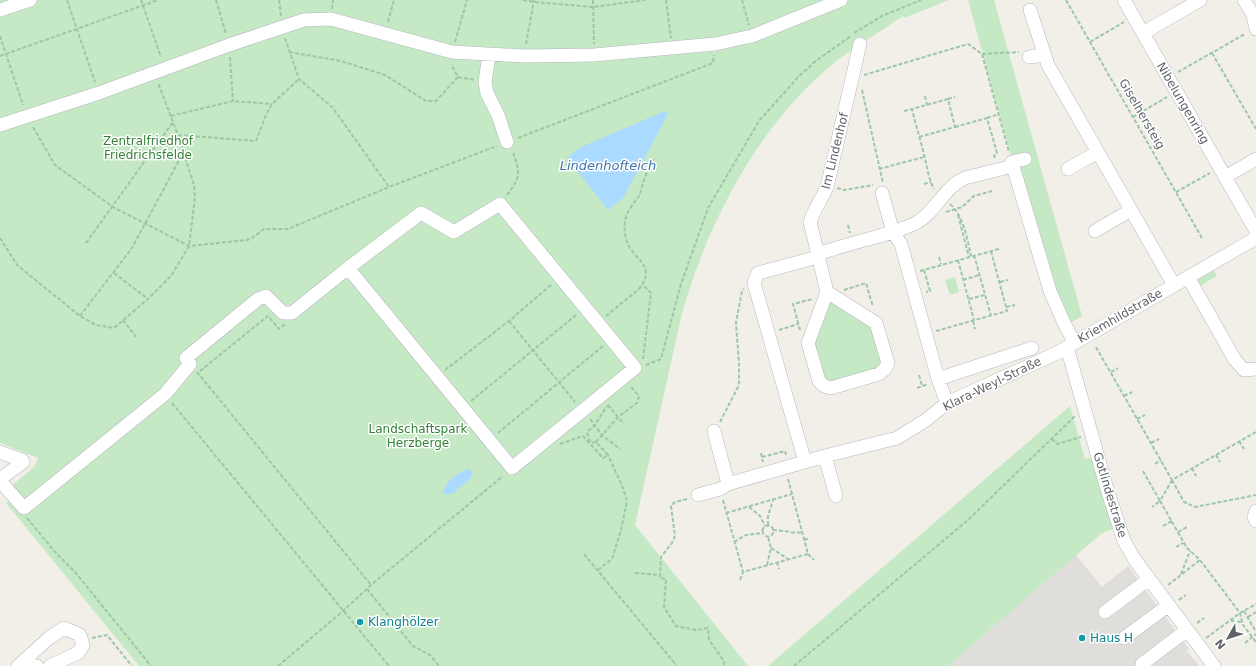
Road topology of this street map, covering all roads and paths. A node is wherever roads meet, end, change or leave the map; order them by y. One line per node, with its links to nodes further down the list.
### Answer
1 (30, 0): 23 (street)
2 (67, 0): 30 (path)
3 (141, 0): 21 (path)
4 (158, 0): 21 (path)
5 (216, 0): 39 (path)
6 (279, 0): 27 (path)
7 (394, 0): 32 (path)
8 (466, 0): 28 (path)
9 (523, 0): 20 (path)
10 (593, 0): 22 (path)
11 (645, 0): 22 (path)
12 (666, 0): 34 (path)
13 (742, 0): 35 (path)
14 (841, 0): 35 (street)
15 (921, 0): 129 (path)
16 (1066, 0): 36 (path, Giselhersteig)
17 (1124, 0): 26 (street, Nibelungenring)
18 (1200, 0): 31 (street)
19 (1244, 0): 25 (street)
20 (534, 1): 22 (path); 49 (path)
21 (143, 6): 30 (path); 51 (path)
22 (593, 7): 40 (path)
23 (0, 10)
24 (1030, 10): 47 (street, Kriemhildstraße)
25 (1254, 14): 29 (street)
26 (1133, 16): 31 (street, Nibelungenring); 36 (path)
27 (283, 27): 32 (street); 39 (street); 41 (path)
28 (459, 27)
29 (1256, 28): 43 (path)
30 (78, 29): 44 (path); 58 (path)
31 (1143, 32): 54 (street, Nibelungenring)
32 (384, 34): 42 (street)
33 (0, 36): 44 (path)
34 (671, 36)
35 (752, 36): 37 (street)
36 (1090, 42): 71 (path, Giselhersteig)
37 (715, 44): 49 (street); 79 (path)
38 (860, 44): 91 (street, Im Lindenhof)
39 (229, 45): 51 (street); 63 (path)
40 (594, 47)
41 (289, 52): 53 (path); 55 (path)
42 (452, 52): 46 (street); 53 (path)
43 (1212, 53): 54 (path); 76 (path)
44 (6, 54): 48 (path); 69 (path)
45 (982, 54): 50 (path); 52 (path); 68 (path)
46 (489, 55): 49 (street); 56 (street)
47 (1045, 55): 50 (street); 81 (street, Kriemhildstraße)
48 (0, 56)
49 (524, 56)
50 (1029, 58)
51 (160, 70): 58 (street); 70 (path)
52 (861, 76)
53 (458, 77): 56 (path)
54 (1168, 78): 59 (street, Nibelungenring)
55 (298, 79): 64 (path); 94 (path)
56 (485, 82): 79 (street)
57 (861, 88): 87 (path)
58 (99, 92): 69 (street)
59 (1176, 92): 71 (path); 90 (street, Nibelungenring)
60 (925, 96): 65 (path)
61 (955, 97): 62 (path)
62 (948, 99): 65 (path); 75 (path)
63 (233, 101): 64 (path); 70 (path)
64 (272, 104): 77 (path)
65 (927, 105): 66 (path)
66 (912, 109): 67 (path); 78 (path)
67 (904, 111)
68 (999, 114): 72 (path); 86 (path)
69 (27, 116): 74 (street); 100 (path)
70 (170, 116): 73 (path)
71 (1133, 117): 97 (path, Giselhersteig)
72 (987, 118): 75 (path); 89 (path)
73 (173, 122): 77 (path); 100 (path)
74 (0, 125)
75 (955, 127): 78 (path)
76 (1256, 129)
77 (178, 136): 80 (path)
78 (919, 137): 82 (path)
79 (507, 142): 94 (path); 99 (path)
80 (183, 152): 104 (path); 111 (path)
81 (1098, 152): 88 (street); 102 (street, Kriemhildstraße)
82 (924, 157): 87 (path); 92 (path)
83 (654, 158): 129 (path)
84 (1025, 159): 86 (street)
85 (1256, 159): 90 (street)
86 (1012, 164): 89 (street); 152 (street, Gotlindestraße)
87 (879, 169): 95 (path)
88 (1068, 169)
89 (998, 170): 98 (street)
90 (1222, 172): 97 (path); 109 (street, Nibelungenring)
91 (829, 180): 95 (path); 114 (street, Im Lindenhof)
92 (931, 182): 93 (path); 98 (path)
93 (924, 184)
94 (389, 187): 111 (path)
95 (879, 189): 106 (street)
96 (992, 191): 101 (path)
97 (1176, 192): 108 (path, Giselhersteig)
98 (945, 200): 101 (path); 106 (street)
99 (500, 204): 119 (street); 123 (street)
100 (113, 207): 104 (path); 110 (path)
101 (956, 209): 103 (path); 115 (path)
102 (1131, 210): 105 (street); 130 (street, Kriemhildstraße)
103 (943, 213)
104 (146, 224): 111 (path); 121 (path)
105 (1095, 231)
106 (893, 232): 114 (street); 162 (street)
107 (0, 238): 139 (path)
108 (1202, 238)
109 (1256, 238): 124 (street, Kriemhildstraße)
110 (86, 243)
111 (190, 246): 133 (path)
112 (1000, 248): 113 (path)
113 (991, 251): 115 (path); 127 (path)
114 (818, 255): 128 (street); 131 (street, Im Lindenhof)
115 (971, 256): 117 (path); 122 (path)
116 (939, 257): 118 (path)
117 (958, 260): 118 (path); 125 (path)
118 (941, 264): 120 (path)
119 (348, 268): 168 (street); 205 (street)
120 (922, 270)
121 (114, 272): 133 (path); 139 (path)
122 (980, 275): 125 (path); 132 (path)
123 (559, 276): 136 (street); 142 (path)
124 (1188, 277): 130 (street, Kriemhildstraße); 157 (street)
125 (963, 280): 134 (path)
126 (1008, 280): 127 (path)
127 (1000, 282): 137 (path)
128 (754, 283): 149 (street); 179 (path)
129 (643, 284): 144 (path)
130 (1174, 285): 152 (street, Kriemhildstraße)
131 (828, 294): 131 (street); 138 (path); 145 (path)
132 (985, 295): 134 (path); 140 (path)
133 (148, 299): 141 (path)
134 (968, 299): 143 (path)
135 (1015, 305): 137 (path)
136 (585, 308): 144 (street); 155 (path)
137 (1006, 308): 140 (path)
138 (876, 314)
139 (80, 316): 141 (path)
140 (991, 316): 143 (path)
141 (123, 320): 150 (path)
142 (509, 321): 155 (path); 158 (path)
143 (974, 321): 146 (path); 147 (path)
144 (598, 323): 151 (street)
145 (798, 324): 148 (path); 149 (path)
146 (975, 329)
147 (940, 330)
148 (800, 331)
149 (768, 336): 201 (street)
150 (136, 337)
151 (611, 339): 163 (path); 164 (street)
152 (1071, 344): 171 (street, Klara-Weyl-Straße); 254 (street, Gotlindestraße)
153 (1096, 347): 159 (path)
154 (1032, 348): 162 (street)
155 (532, 350): 163 (path); 170 (path)
156 (1118, 368): 159 (path)
157 (1256, 369)
158 (443, 372)
159 (1110, 372): 169 (path)
160 (198, 373): 256 (path)
161 (919, 375): 165 (path)
162 (938, 379): 171 (street)
163 (559, 382): 172 (path); 183 (path)
164 (627, 382): 166 (path); 172 (street); 175 (path)
165 (922, 386)
166 (625, 391)
167 (1132, 392): 169 (path)
168 (164, 394): 221 (street); 262 (path)
169 (1124, 396): 176 (path)
170 (468, 403)
171 (947, 404): 198 (street, Klara-Weyl-Straße)
172 (583, 410): 178 (path); 181 (street)
173 (1145, 415): 176 (path)
174 (1075, 416): 185 (path)
175 (618, 417): 177 (path); 178 (path); 182 (path)
176 (1137, 419): 190 (path)
177 (624, 424)
178 (595, 425): 182 (path); 189 (path)
179 (714, 432): 212 (street)
180 (1256, 432): 187 (path)
181 (553, 435): 189 (path); 205 (street)
182 (602, 435): 188 (path); 191 (path)
183 (494, 436)
184 (1082, 437): 185 (path)
185 (1052, 439): 290 (path)
186 (1159, 439): 190 (path)
187 (1239, 441): 192 (path); 197 (path)
188 (596, 442): 189 (path); 196 (path)
189 (590, 443): 196 (path)
190 (1150, 443): 200 (path)
191 (620, 449)
192 (1244, 449)
193 (785, 451): 199 (path)
194 (0, 452): 210 (street)
195 (761, 453): 199 (path)
196 (608, 454): 249 (path)
197 (1216, 455): 202 (path); 207 (path)
198 (825, 456): 201 (street, Klara-Weyl-Straße); 216 (street)
199 (762, 457): 203 (path)
200 (1161, 460): 204 (path); 211 (path)
201 (805, 462): 206 (street, Klara-Weyl-Straße)
202 (1220, 462)
203 (764, 464)
204 (1155, 464)
205 (512, 468): 256 (path)
206 (785, 468): 212 (street, Klara-Weyl-Straße); 213 (path)
207 (1192, 468): 209 (path); 211 (path)
208 (1143, 471): 218 (path)
209 (1196, 476)
210 (0, 480): 221 (street)
211 (1172, 480): 215 (path); 218 (path)
212 (724, 487): 214 (street, Klara-Weyl-Straße); 223 (path)
213 (792, 494): 217 (path); 230 (path)
214 (698, 495): 252 (path)
215 (1256, 495)
216 (836, 496)
217 (773, 500): 219 (path); 226 (path)
218 (1160, 501): 220 (path); 224 (path)
219 (749, 506): 223 (path); 226 (path)
220 (1152, 507)
221 (24, 508): 284 (path)
222 (1256, 511): 225 (street)
223 (726, 513): 236 (path)
224 (1172, 521): 227 (path); 231 (path)
225 (1256, 521)
226 (767, 526): 229 (path); 232 (path)
227 (1163, 526)
228 (1187, 527): 231 (path)
229 (773, 530): 230 (path); 233 (path)
230 (802, 532): 235 (path)
231 (1178, 532): 237 (path)
232 (763, 533): 233 (path); 236 (path)
233 (768, 536): 239 (path)
234 (810, 538): 235 (path)
235 (804, 540): 242 (path)
236 (734, 542): 250 (path)
237 (1184, 542): 238 (path); 240 (path)
238 (1176, 547)
239 (771, 548): 243 (path); 247 (path)
240 (1190, 551): 245 (path); 253 (path)
241 (584, 554): 249 (path)
242 (808, 554): 243 (path); 244 (path)
243 (788, 559): 246 (path)
244 (814, 560)
245 (1200, 560): 253 (path); 266 (path)
246 (777, 562): 247 (path); 248 (path)
247 (767, 565): 250 (path)
248 (779, 569)
249 (598, 570): 288 (path)
250 (743, 572): 255 (path)
251 (635, 573): 252 (path)
252 (660, 575): 289 (path)
253 (1181, 575): 257 (path)
254 (1149, 579): 260 (street, Gotlindestraße); 264 (street)
255 (740, 580)
256 (371, 585): 258 (path)
257 (1166, 586)
258 (367, 589): 262 (path); 287 (path)
259 (1186, 595): 260 (path)
260 (1173, 603): 271 (street, Gotlindestraße); 274 (street)
261 (1256, 604): 263 (path)
262 (343, 611): 285 (path); 286 (path)
263 (1244, 611): 266 (path); 267 (path)
264 (1105, 612)
265 (1256, 612): 267 (path)
266 (1240, 613): 269 (path); 270 (path)
267 (1248, 616): 272 (path)
268 (1204, 618): 271 (path)
269 (1230, 621): 270 (path); 275 (path)
270 (1242, 622): 273 (path)
271 (1191, 627): 279 (street); 291 (street, Gotlindestraße)
272 (1256, 633): 273 (path)
273 (1252, 637): 277 (path); 278 (path)
274 (1124, 638)
275 (1205, 639)
276 (82, 640): 280 (street); 282 (street); 283 (path)
277 (1256, 642)
278 (1245, 643)
279 (1142, 664)
280 (18, 666): 281 (street)
281 (38, 666)
282 (50, 666)
283 (132, 666)
284 (151, 666)
285 (278, 666)
286 (388, 666)
287 (439, 666)
288 (677, 666)
289 (724, 666)
290 (794, 666)
291 (1214, 666)

